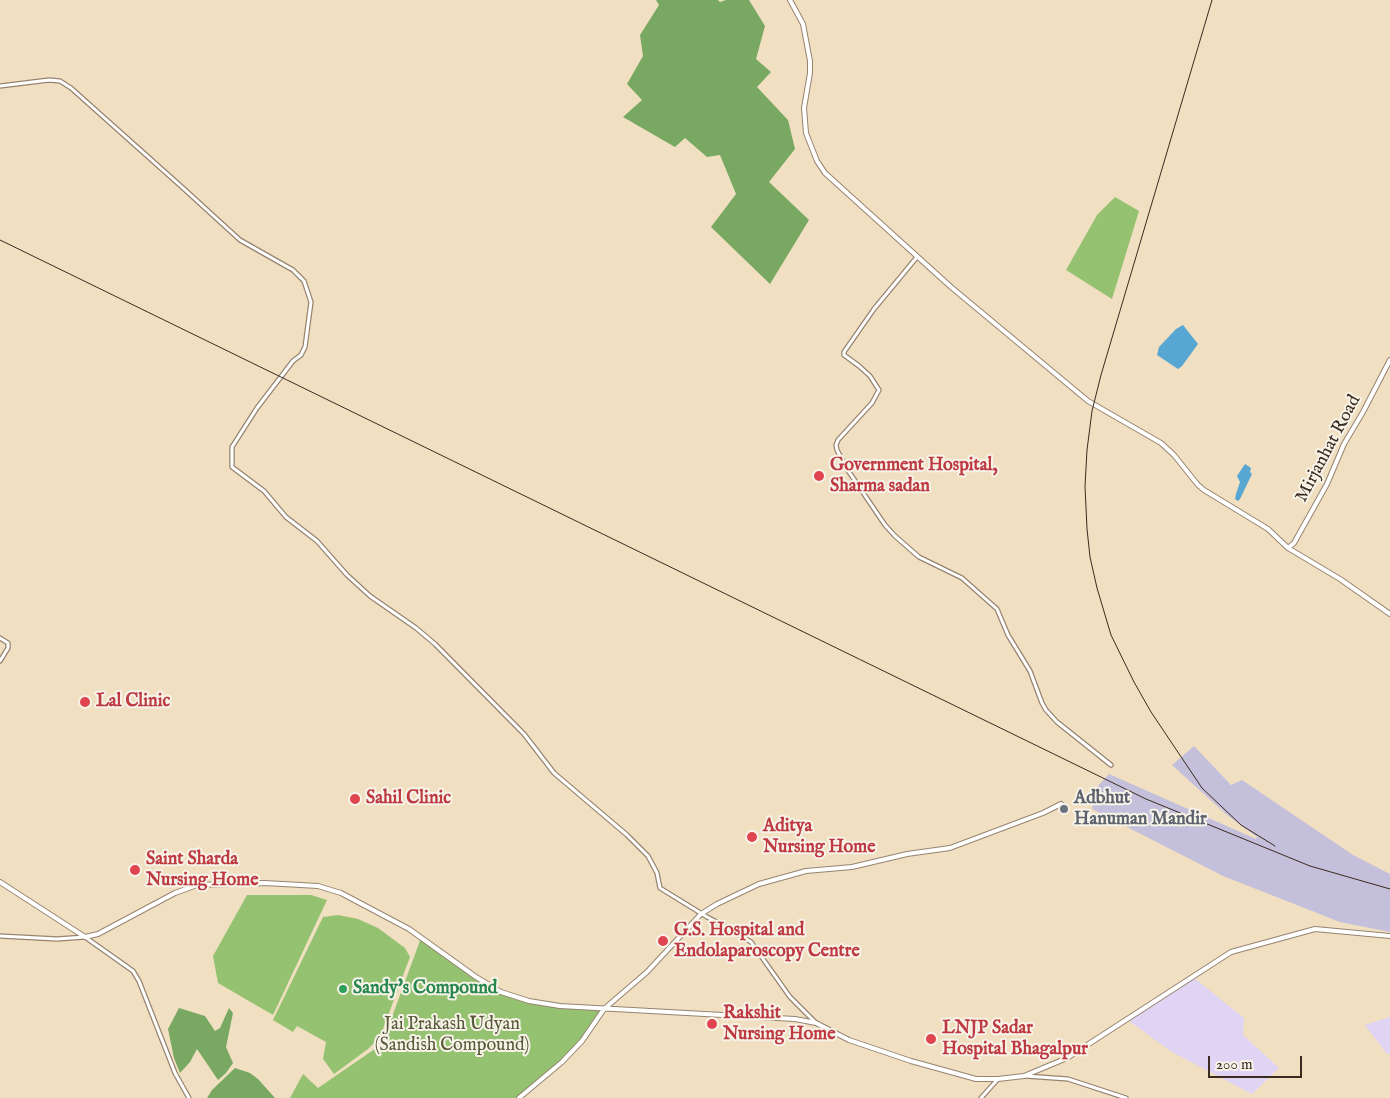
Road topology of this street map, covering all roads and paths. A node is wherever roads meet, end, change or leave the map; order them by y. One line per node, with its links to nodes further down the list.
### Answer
1 (790, 0): 3 (main road)
2 (0, 86): 12 (street)
3 (917, 257): 5 (main road); 9 (street)
4 (1390, 360): 5 (main road, Mirjanhat Road)
5 (1288, 548): 6 (main road)
6 (1390, 614)
7 (0, 638): 8 (street)
8 (0, 661)
9 (1111, 765)
10 (1061, 804): 12 (main road)
11 (0, 882): 15 (main road)
12 (701, 914): 16 (main road); 17 (street)
13 (0, 936): 15 (street)
14 (1390, 936): 18 (main road)
15 (85, 937): 16 (main road); 20 (street)
16 (604, 1009): 17 (main road); 21 (main road)
17 (816, 1023): 19 (main road)
18 (1024, 1076): 19 (main road); 23 (street)
19 (998, 1079): 22 (street)
20 (189, 1098)
21 (519, 1098)
22 (981, 1098)
23 (1126, 1098)

